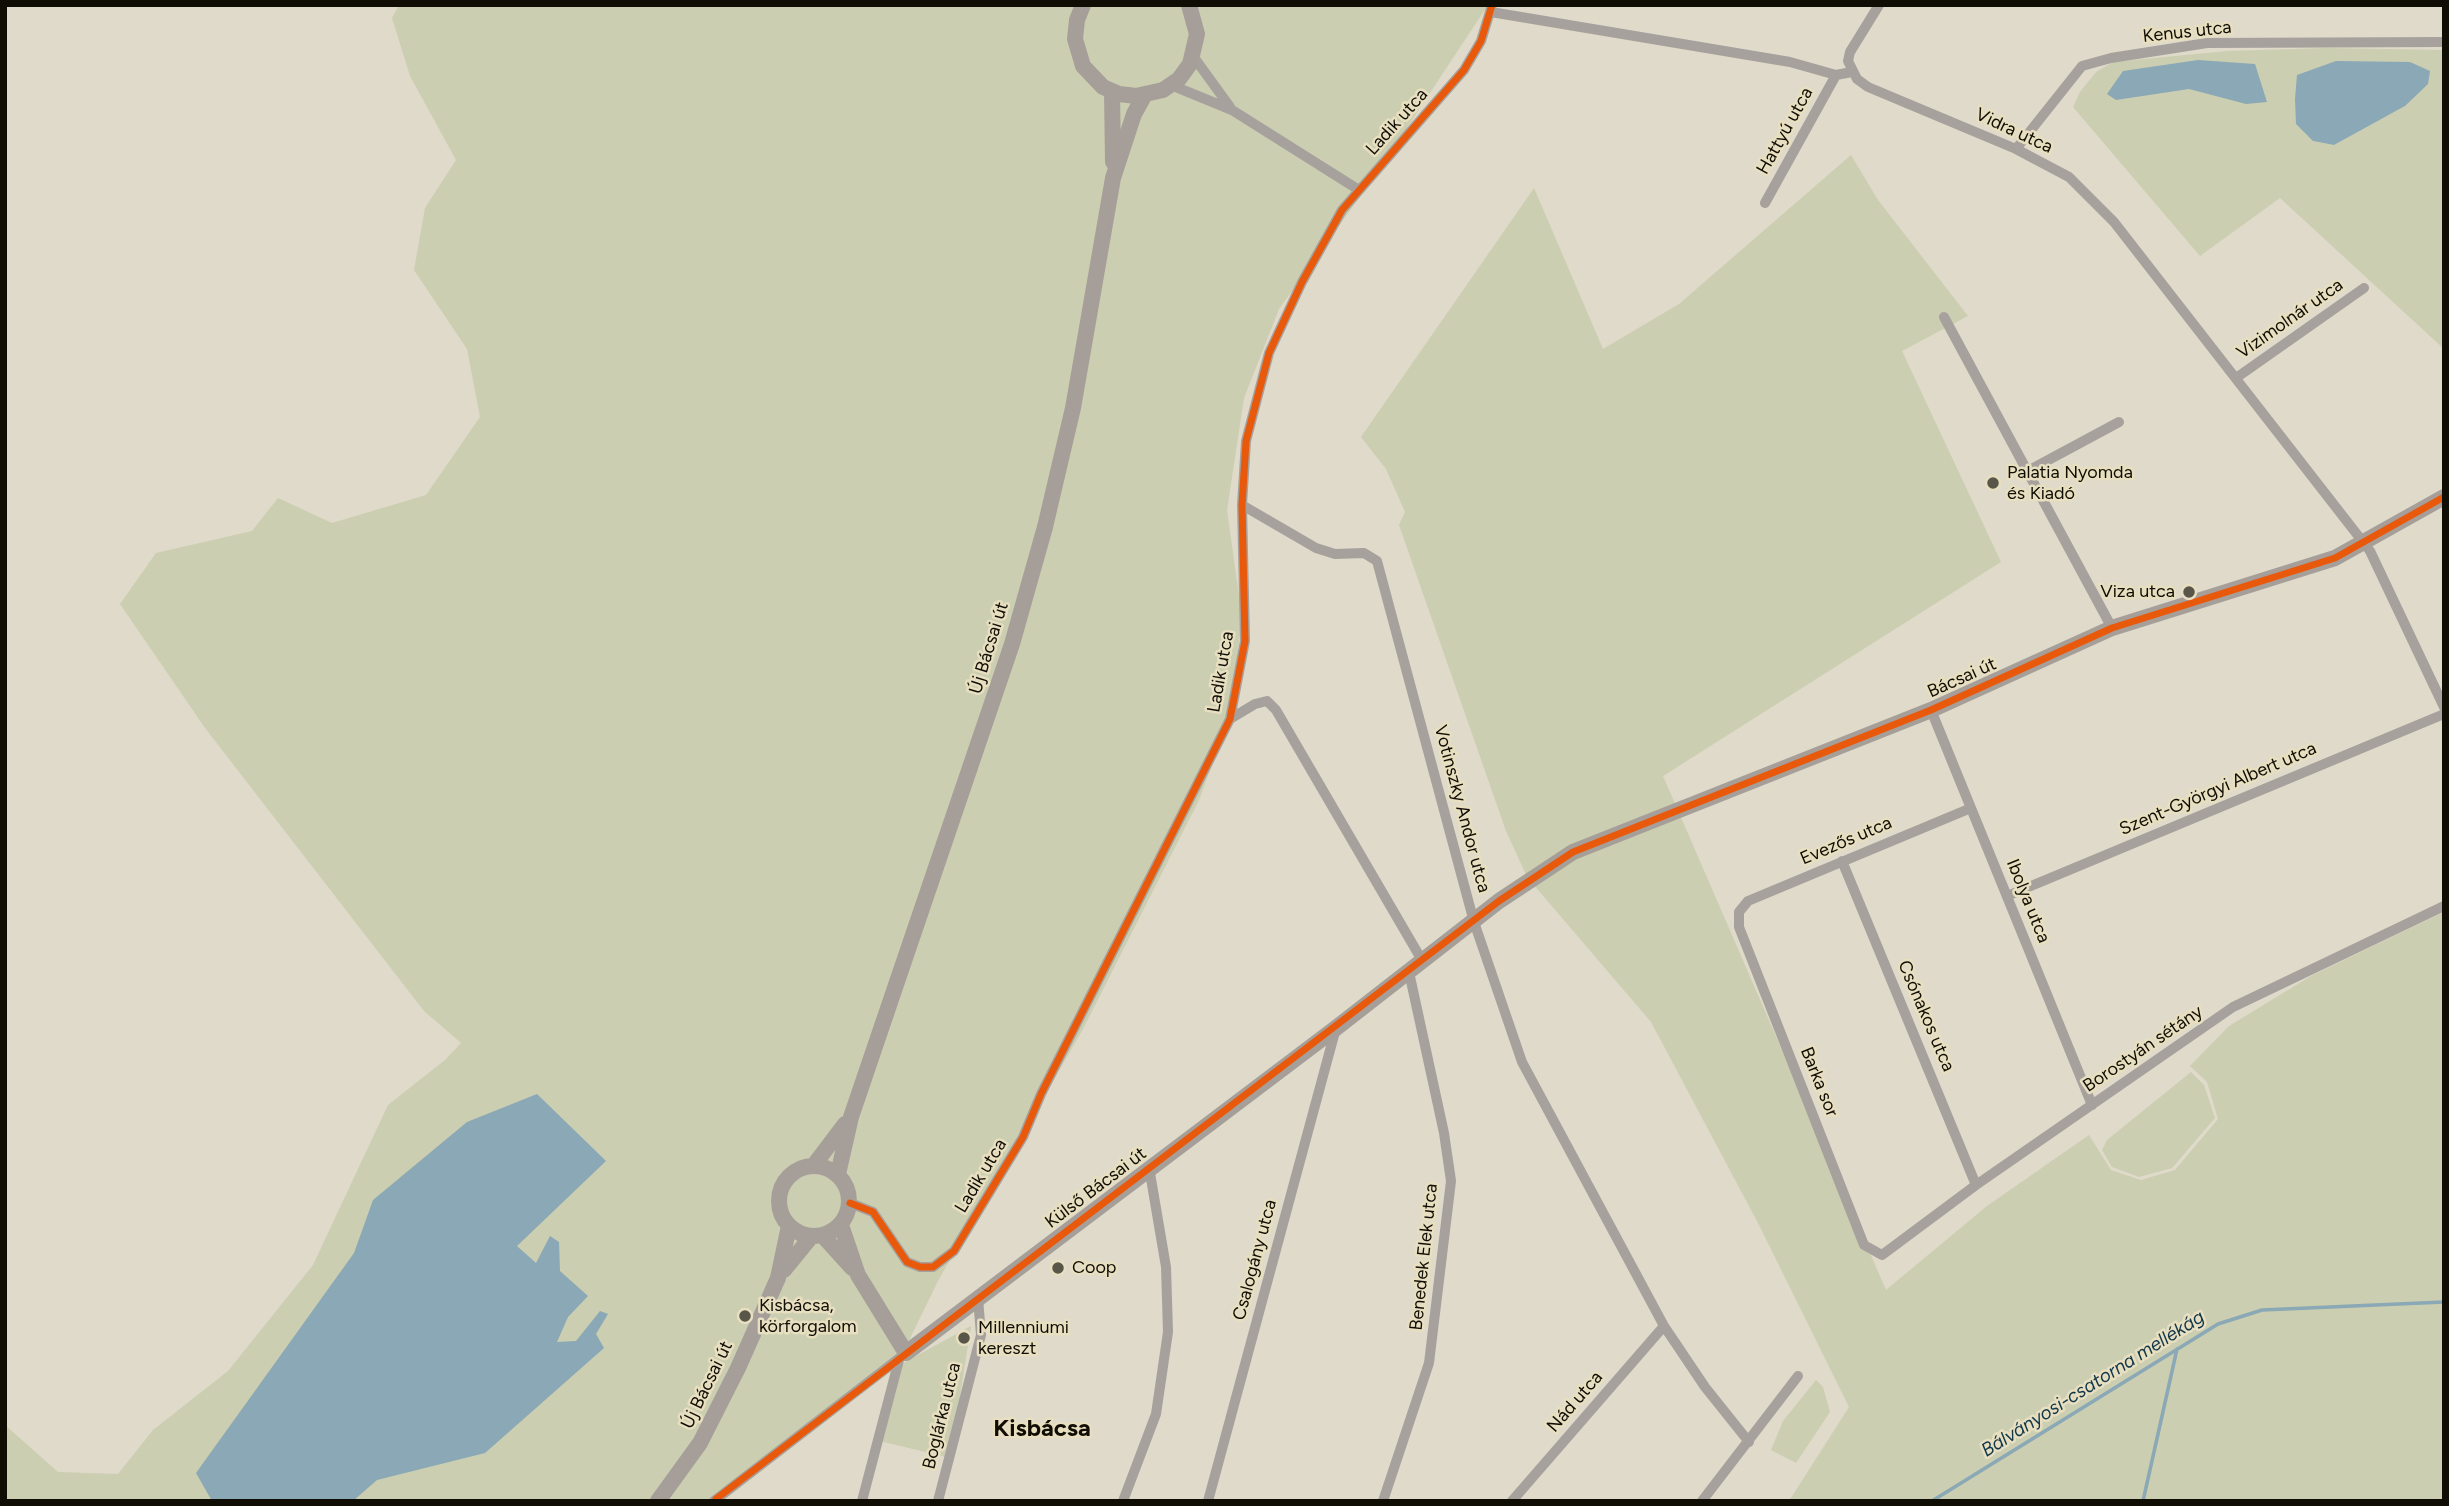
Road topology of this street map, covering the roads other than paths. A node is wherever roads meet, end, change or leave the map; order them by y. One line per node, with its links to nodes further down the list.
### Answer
1 (1083, 5): 12 (main road)
2 (1189, 5): 6 (main road)
3 (1200, 5): 6 (main road)
4 (1879, 5): 9 (street)
5 (1492, 9): 10 (street); 17 (street, Ladik utca)
6 (1196, 23): 8 (main road)
7 (2444, 42): 15 (street, Kenus utca)
8 (1194, 56): 11 (main road); 14 (street)
9 (1852, 72): 10 (street); 15 (street, Vidra utca)
10 (1836, 75): 18 (street, Hattyú utca)
11 (1171, 85): 13 (main road); 14 (street)
12 (1112, 91): 13 (main road); 16 (main road, Új Bácsai út)
13 (1144, 96): 16 (main road, Új Bácsai út)
14 (1232, 110): 17 (street)
15 (2016, 149): 21 (street, Vidra utca)
16 (1113, 178): 43 (main road, Új Bácsai út)
17 (1359, 190): 25 (street, Ladik utca)
18 (1765, 203)
19 (2364, 288): 21 (street, Vizimolnár utca)
20 (1944, 317): 23 (street)
21 (2236, 378): 26 (street, Vidra utca)
22 (2119, 422): 23 (street)
23 (2026, 472): 27 (street)
24 (2444, 497): 26 (main road, Bácsai út)
25 (1242, 505): 31 (street, Ladik utca); 38 (street, Votinszky Andor utca)
26 (2365, 544): 27 (main road, Bácsai út); 28 (street, Vidra utca)
27 (2112, 628): 29 (main road, Bácsai út)
28 (2444, 707)
29 (1931, 710): 32 (street, Ibolya utca); 35 (main road, Bácsai út)
30 (2444, 714): 34 (street, Szent-Györgyi Albert utca)
31 (1230, 719): 39 (street); 48 (street, Ladik utca)
32 (1971, 808): 33 (street, Evezős utca); 34 (street, Ibolya utca)
33 (1842, 861): 37 (street, Evezős utca); 47 (street, Csónakos utca)
34 (2007, 896): 42 (street, Ibolya utca)
35 (1499, 901): 38 (main road, Külső Bácsai út)
36 (2444, 906): 42 (street, Borostyán sétány)
37 (1739, 912): 52 (street, Barka sor)
38 (1474, 922): 39 (main road, Külső Bácsai út); 56 (street, Votinszky Andor utca)
39 (1423, 962): 40 (main road, Külső Bácsai út)
40 (1409, 972): 41 (main road, Külső Bácsai út); 66 (street, Benedek Elek utca)
41 (1336, 1028): 45 (main road, Külső Bácsai út); 65 (street, Csalogány utca)
42 (2092, 1105): 47 (street, Borostyán sétány)
43 (851, 1117): 44 (main road, Új Bácsai út); 46 (main road, Új Bácsai út)
44 (814, 1165): 46 (main road); 50 (main road, Új Bácsai út)
45 (1149, 1167): 55 (main road, Külső Bácsai út); 64 (street)
46 (838, 1174): 48 (main road)
47 (1976, 1185): 52 (street, Borostyán sétány)
48 (850, 1203): 49 (main road)
49 (841, 1225): 51 (main road, Új Bácsai út); 53 (main road)
50 (789, 1227): 51 (main road); 54 (main road, Új Bácsai út)
51 (817, 1236): 53 (main road); 54 (main road, Új Bácsai út)
52 (1882, 1255)
53 (858, 1275): 57 (main road)
54 (778, 1278): 61 (main road, Új Bácsai út)
55 (978, 1298): 57 (main road, Külső Bácsai út); 63 (street, Boglárka utca)
56 (1664, 1326): 59 (street, Votinszky Andor utca); 67 (street, Nád utca)
57 (902, 1357): 60 (street, Külső Bácsai út); 62 (street)
58 (1798, 1376): 59 (street)
59 (1749, 1442): 68 (street)
60 (715, 1500)
61 (658, 1501)
62 (862, 1501)
63 (938, 1501)
64 (1123, 1501)
65 (1208, 1501)
66 (1383, 1501)
67 (1512, 1501)
68 (1702, 1501)

